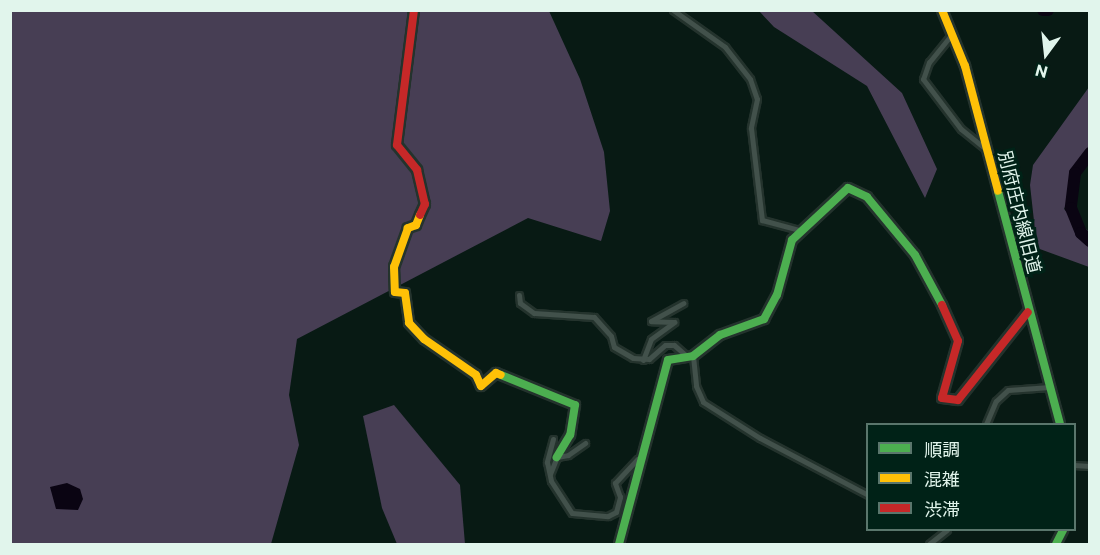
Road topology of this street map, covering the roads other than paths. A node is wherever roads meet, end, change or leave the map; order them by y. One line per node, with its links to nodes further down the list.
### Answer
1 (414, 10): 18 (street)
2 (673, 10): 6 (street)
3 (942, 10): 4 (street, 別府庄内線旧道)
4 (954, 32): 5 (street, 別府庄内線旧道); 5 (street)
5 (988, 150): 9 (street, 別府庄内線旧道)
6 (799, 230): 9 (street); 10 (street)
7 (519, 295): 11 (street)
8 (683, 303): 11 (street)
9 (1028, 312): 12 (street, 別府庄内線旧道)
10 (691, 356): 11 (street); 17 (street); 20 (street)
11 (643, 360)
12 (1050, 387): 13 (street); 14 (street, 別府庄内線旧道)
13 (986, 423)
14 (1060, 423)
15 (553, 439): 19 (street)
16 (585, 443): 18 (street)
17 (642, 453): 19 (street); 22 (street)
18 (557, 457): 19 (street)
19 (550, 474)
20 (866, 494)
21 (946, 531): 23 (street)
22 (619, 544)
23 (929, 544)

